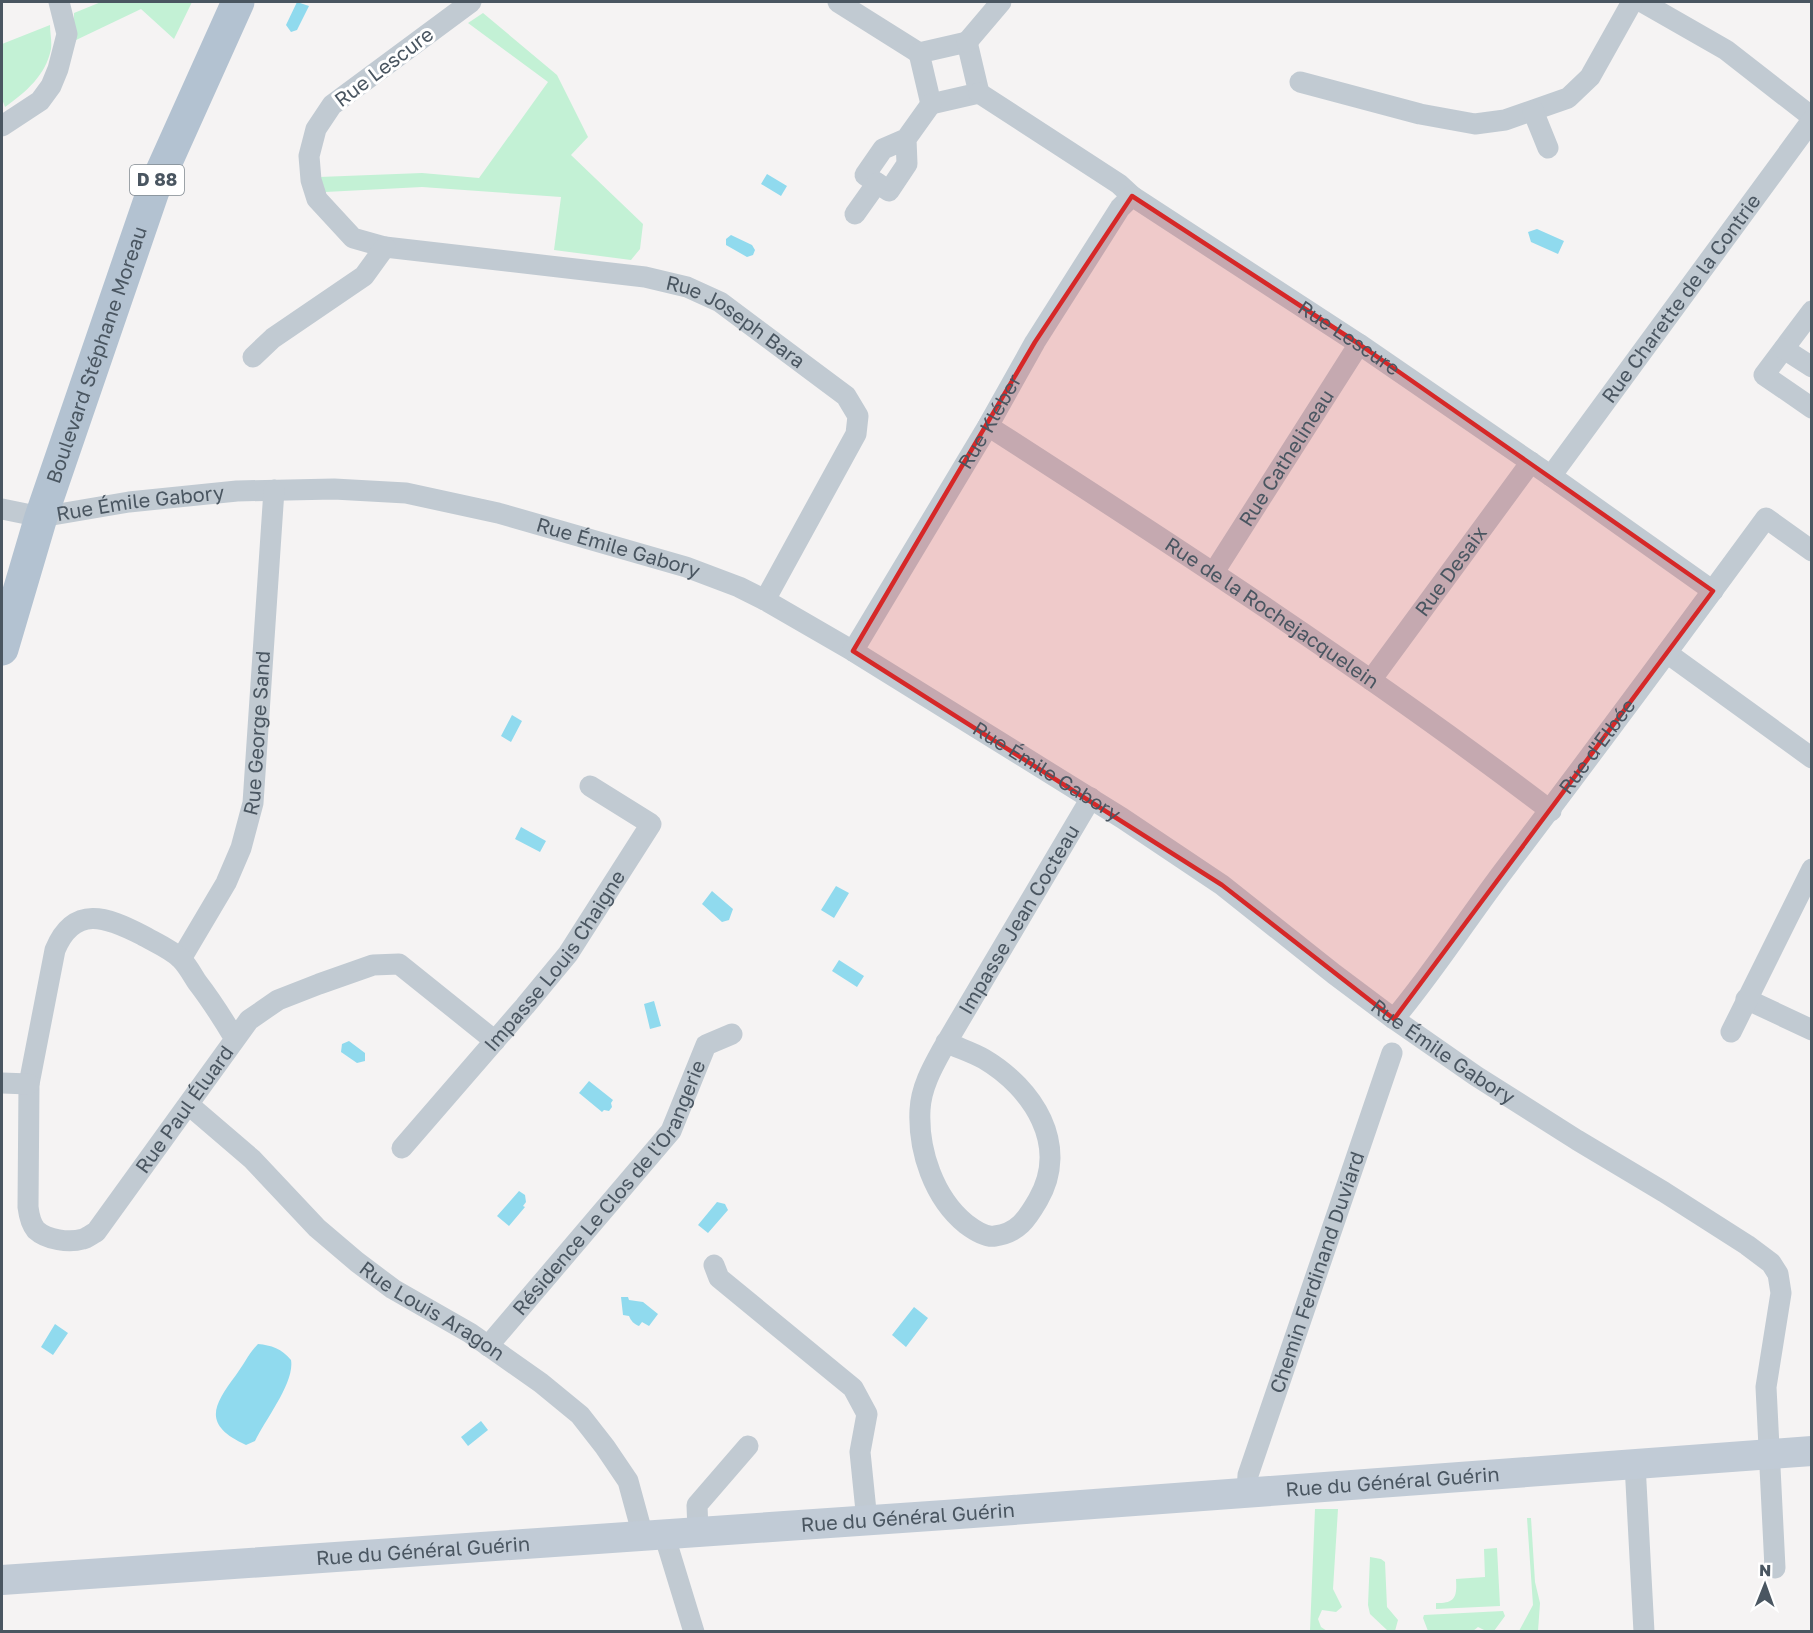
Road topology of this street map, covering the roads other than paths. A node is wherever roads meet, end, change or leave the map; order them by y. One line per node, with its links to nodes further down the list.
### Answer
1 (59, 2): 16 (street)
2 (238, 2): 32 (main road, Boulevard Stéphane Moreau / D 88)
3 (471, 2): 8 (street, Rue Lescure)
4 (838, 2): 10 (street)
5 (1001, 2): 9 (street)
6 (1632, 2): 14 (street)
7 (1642, 2): 15 (street)
8 (446, 10): 20 (street, Rue Lescure)
9 (967, 42): 10 (street); 12 (street)
10 (919, 53): 13 (street)
11 (1300, 82): 14 (street)
12 (979, 93): 13 (street); 18 (street, Rue Lescure)
13 (931, 104): 19 (street)
14 (1533, 111): 17 (street)
15 (1812, 119): 29 (street, Rue Charette de la Contrie)
16 (2, 126)
17 (1548, 148)
18 (1132, 196): 22 (street, Rue Lescure); 27 (street, Rue Kléber)
19 (855, 214)
20 (385, 247): 24 (street); 36 (street, Rue Joseph Bara)
21 (1812, 311): 23 (street)
22 (1359, 344): 28 (street, Rue Lescure); 34 (street, Rue Cathelineau)
23 (1784, 349): 25 (street); 26 (street)
24 (253, 357)
25 (1812, 367)
26 (1812, 408)
27 (988, 426): 34 (street, Rue de la Rochejacquelein); 38 (street, Rue Kléber)
28 (1530, 462): 29 (street, Rue Lescure); 40 (street, Rue Desaix)
29 (1551, 476): 35 (street, Rue Lescure)
30 (274, 490): 32 (street, Rue Émile Gabory); 36 (street, Rue Émile Gabory); 46 (street, Rue George Sand)
31 (2, 509): 32 (street)
32 (41, 517): 37 (main road, Boulevard Stéphane Moreau / D 88)
33 (1812, 551): 35 (street, Rue d'Elbée)
34 (1214, 572): 40 (street, Rue de la Rochejacquelein)
35 (1713, 591): 39 (street, Rue d'Elbée)
36 (765, 600): 38 (street, Rue Émile Gabory)
37 (2, 649)
38 (853, 651): 43 (street, Rue Émile Gabory)
39 (1666, 653): 41 (street); 44 (street, Rue d'Elbée)
40 (1371, 680): 44 (street, Rue de la Rochejacquelein)
41 (1812, 758)
42 (590, 786): 53 (street, Impasse Louis Chaigne)
43 (1091, 798): 48 (street, Rue Émile Gabory); 54 (street, Impasse Jean Cocteau)
44 (1551, 811): 48 (street, Rue d'Elbée)
45 (1812, 869): 47 (street)
46 (181, 959): 52 (street, Rue Paul Éluard); 57 (street, Rue Paul Éluard)
47 (1746, 999): 49 (street); 50 (street)
48 (1394, 1019): 64 (street, Rue Émile Gabory)
49 (1812, 1030)
50 (1731, 1032)
51 (732, 1034): 61 (street, Résidence Le Clos de l'Orangerie)
52 (235, 1039): 53 (street); 58 (street, Rue Paul Éluard)
53 (495, 1041): 59 (street, Impasse Louis Chaigne)
54 (946, 1042): 54 (street, Impasse Jean Cocteau)
55 (1392, 1053): 66 (street, Chemin Ferdinand Duviard)
56 (2, 1083): 57 (street)
57 (29, 1084): 58 (street, Rue Paul Éluard)
58 (189, 1105): 61 (street, Rue Louis Aragon)
59 (402, 1148)
60 (714, 1265): 67 (street)
61 (488, 1346): 69 (street, Rue Louis Aragon)
62 (748, 1446): 68 (street)
63 (1812, 1451): 64 (main road, Rue du Général Guérin)
64 (1768, 1454): 65 (main road, Rue du Général Guérin); 70 (street, Rue Émile Gabory)
65 (1635, 1464): 66 (main road, Rue du Général Guérin); 73 (street)
66 (1247, 1492): 67 (main road, Rue du Général Guérin)
67 (867, 1521): 68 (main road, Rue du Général Guérin)
68 (698, 1532): 69 (main road, Rue du Général Guérin)
69 (653, 1535): 71 (main road, Rue du Général Guérin); 72 (street, Rue Louis Aragon)
70 (1775, 1568)
71 (2, 1580)
72 (694, 1632)
73 (1644, 1632)

